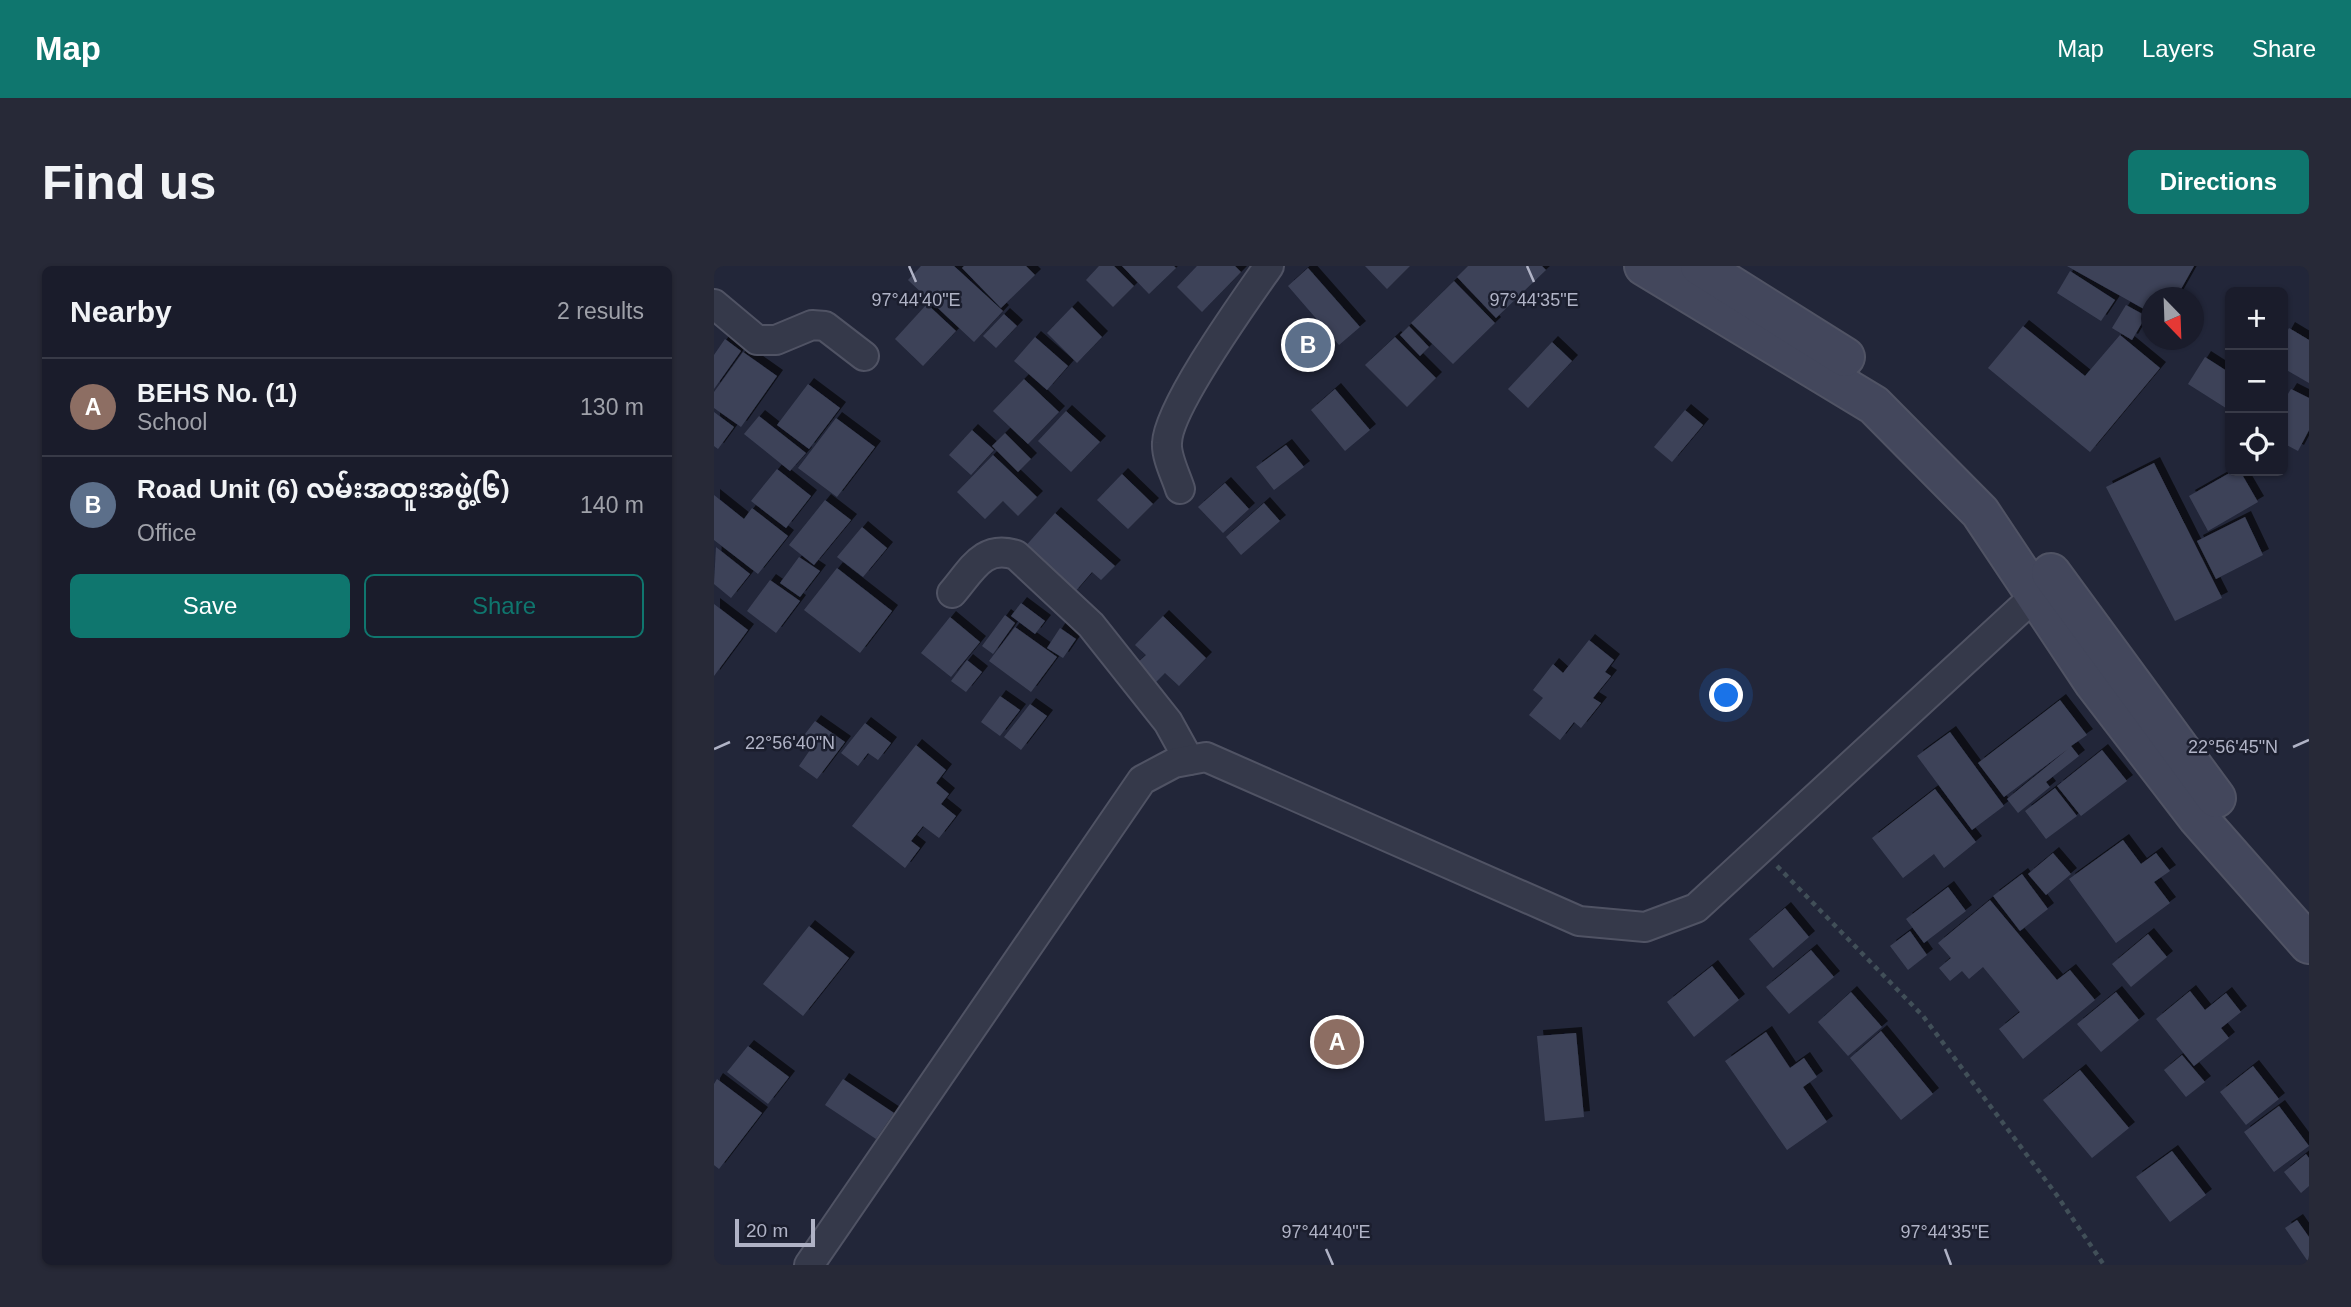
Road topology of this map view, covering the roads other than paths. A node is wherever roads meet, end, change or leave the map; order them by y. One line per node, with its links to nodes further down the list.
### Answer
1 (1269, 266): 6 (street)
2 (1644, 266): 7 (main road)
3 (1700, 266): 7 (main road)
4 (714, 304): 5 (street)
5 (864, 356)
6 (1180, 489)
7 (2045, 586): 9 (street); 10 (main road); 11 (main road)
8 (952, 593): 9 (street)
9 (1189, 760): 12 (street)
10 (2309, 905)
11 (2309, 944)
12 (809, 1265)

